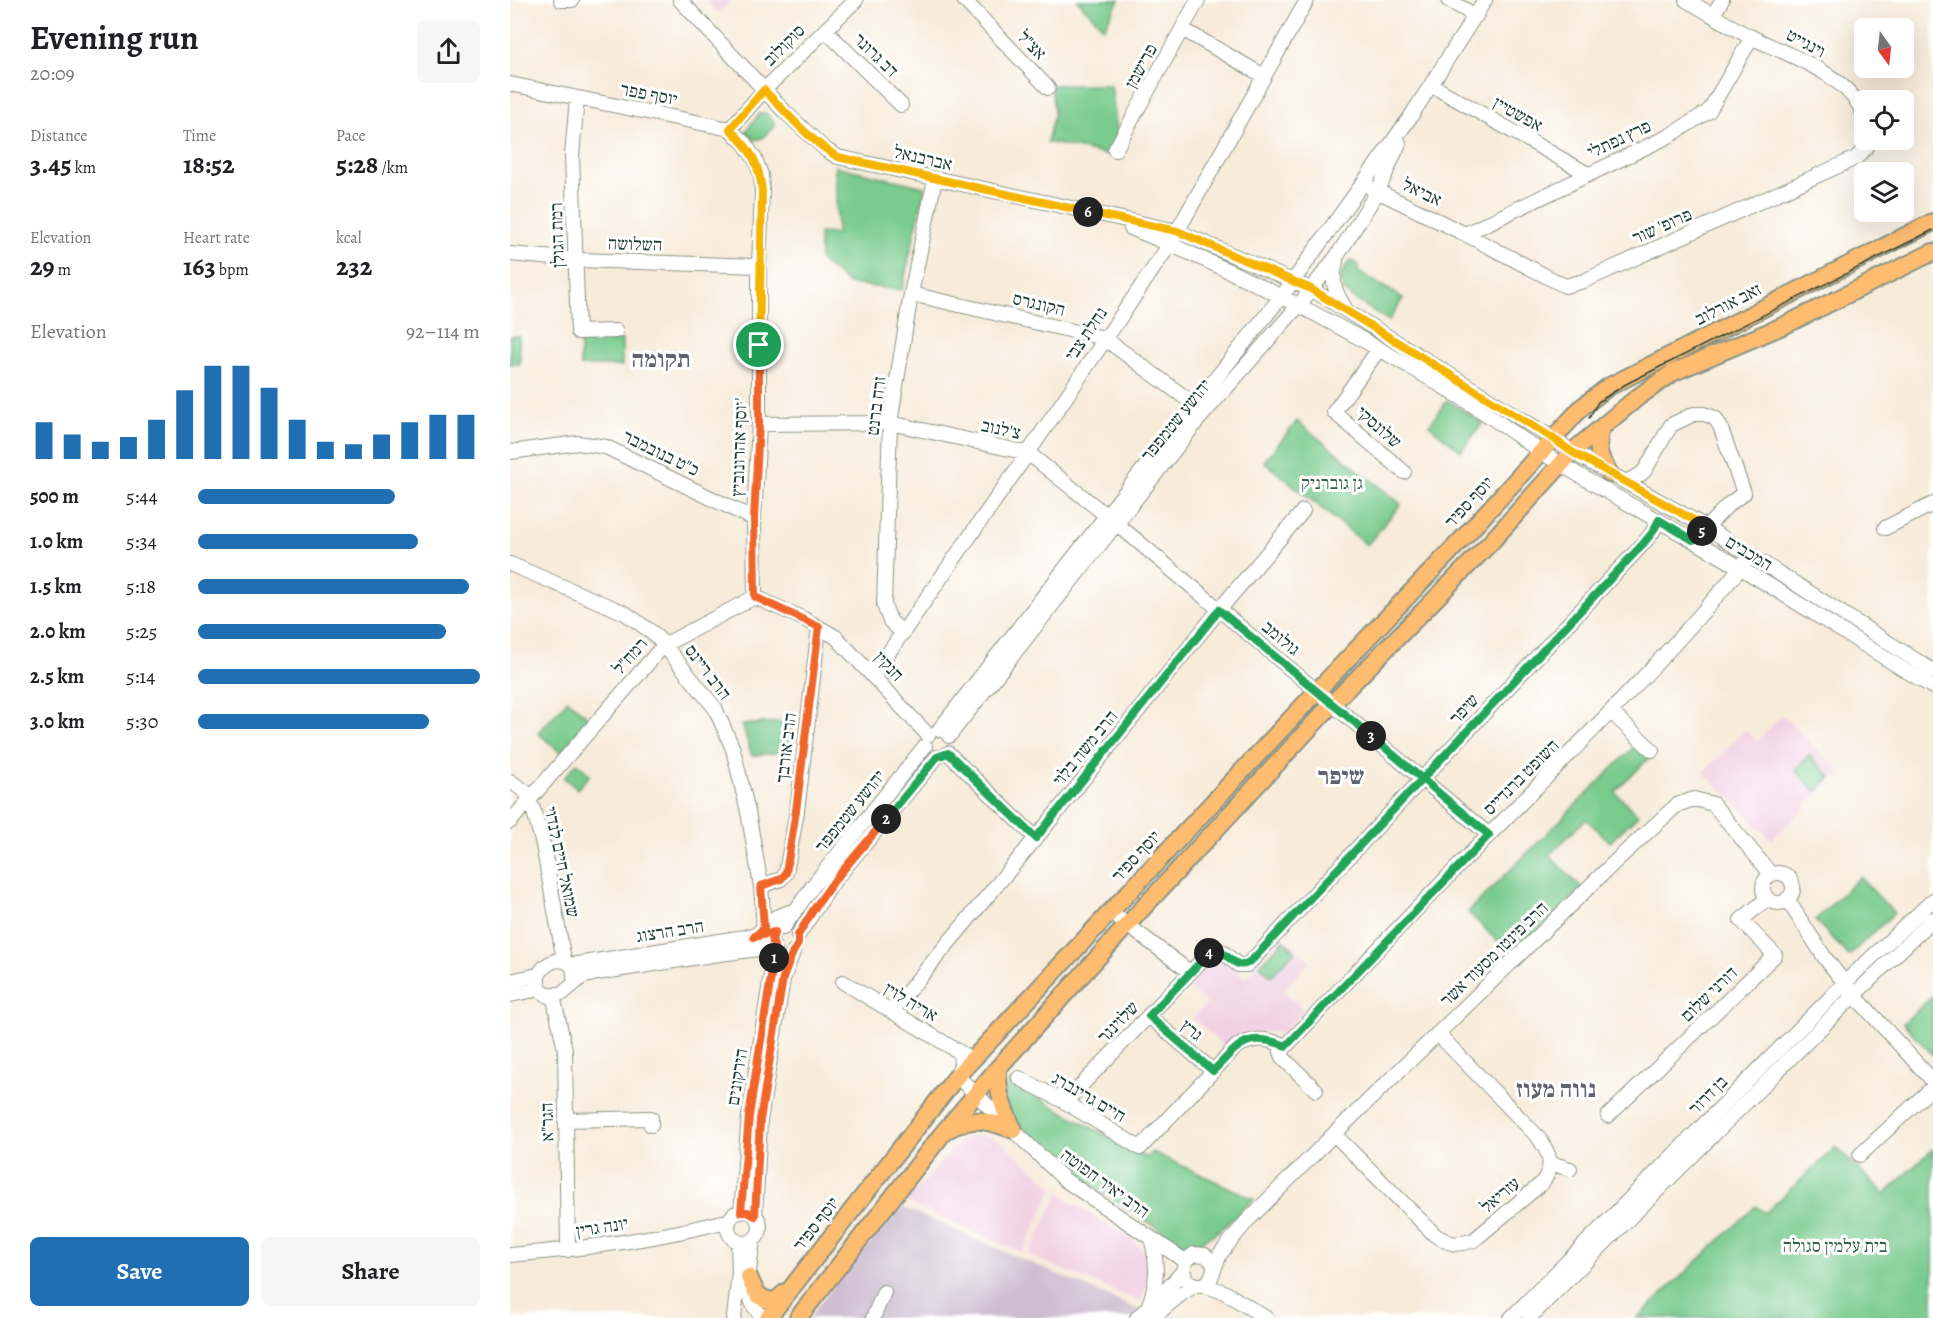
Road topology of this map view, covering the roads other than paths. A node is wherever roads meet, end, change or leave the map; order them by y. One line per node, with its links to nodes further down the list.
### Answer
1 (561, 0): 2 (street)
2 (572, 0)
3 (681, 0): 21 (street, אברבנאל)
4 (856, 0): 15 (street, סוקולוב)
5 (964, 0): 20 (street, אצ"ל)
6 (1198, 0): 14 (street, פרישמן)
7 (1307, 0): 17 (street, נחלת צבי)
8 (1448, 0): 13 (street)
9 (1485, 0): 13 (street, יהושע שטמפפר)
10 (1686, 0): 12 (street, וינגייט)
11 (1722, 0): 12 (street)
12 (1713, 15): 16 (street, וינגייט)
13 (1476, 16): 19 (street, יהושע שטמפפר)
14 (1182, 29): 17 (street); 27 (street, פרישמן)
15 (825, 30): 21 (street, סוקולוב); 24 (street, דב גרונר)
16 (1752, 37): 23 (street, וינגייט); 29 (street, פרץ נפתלי)
17 (1264, 76): 35 (street, נחלת צבי)
18 (510, 84): 22 (street, יוסף פפר)
19 (1431, 85): 25 (street, יהושע שטמפפר); 29 (street, אפשטיין)
20 (1048, 88)
21 (764, 90): 26 (street); 30 (street, אברבנאל)
22 (577, 98): 26 (street, יוסף פפר); 41 (street, רמת הגולן)
23 (1854, 99)
24 (901, 105)
25 (1411, 116): 31 (street, יהושע שטמפפר); 32 (street, יהושע שטמפפר)
26 (730, 129): 42 (street, יוסף אהרונוביץ')
27 (1115, 150)
28 (1864, 150): 36 (street, פרופ' שור)
29 (1588, 174): 36 (street, פרץ נפתלי)
30 (935, 179): 33 (street, אברבנאל); 45 (street, זרח ברנט)
31 (1363, 184): 32 (street, אביאל); 43 (street, יהושע שטמפפר)
32 (1378, 191): 36 (street, אביאל); 40 (street, יהושע שטמפפר)
33 (1098, 215): 35 (street, אברבנאל); 37 (street, אברבנאל)
34 (1933, 222): 57 (main road, זאב אורלוב)
35 (1177, 231): 37 (street, נחלת צבי); 43 (street, אברבנאל)
36 (1465, 234)
37 (1170, 244): 46 (street, אברבנאל); 50 (street, נחלת צבי)
38 (1933, 252): 56 (main road)
39 (510, 254): 41 (street, השלושה)
40 (1337, 256): 44 (street, יהושע שטמפפר); 48 (street)
41 (577, 260): 42 (street, השלושה); 49 (street, רמת הגולן)
42 (759, 266): 55 (street, יוסף אהרונוביץ')
43 (1294, 281): 44 (street, אברבנאל); 46 (street, יהושע שטמפפר)
44 (1311, 289): 47 (street, יהושע שטמפפר); 48 (street, המכבים)
45 (911, 294): 50 (street, הקונגרס); 54 (street, זרח ברנט)
46 (1282, 297): 47 (street, אברבנאל); 52 (street, יהושע שטמפפר)
47 (1299, 305): 51 (street, המכבים); 53 (street, יהושע שטמפפר)
48 (1348, 312): 57 (street, המכבים)
49 (616, 331)
50 (1104, 338): 52 (street, הקונגרס); 60 (street, נחלת צבי)
51 (1379, 349): 59 (street, המכבים); 62 (street, שלונסקי)
52 (1194, 404): 53 (street); 68 (street, יהושע שטמפפר)
53 (1198, 420): 68 (street, יהושע שטמפפר)
54 (890, 423): 55 (street, צ'לנוב); 60 (street, צ'לנוב); 79 (street, זרח ברנט)
55 (759, 424): 67 (street, יוסף אהרונוביץ')
56 (1601, 428): 61 (main road); 63 (main road)
57 (1554, 439): 59 (main road, יוסף ספיר); 61 (street, המכבים)
58 (510, 452): 67 (street, כ"ט בנובמבר)
59 (1542, 452): 61 (street, המכבים); 84 (main road, יוסף ספיר)
60 (1028, 453): 68 (street, צ'לנוב); 79 (street, נחלת צבי)
61 (1567, 458): 63 (street, המכבים); 69 (street, המכבים); 85 (main road)
62 (1404, 472)
63 (1610, 474): 64 (street, המכבים)
64 (1625, 482): 70 (street, המכבים); 70 (street)
65 (1933, 504): 71 (street)
66 (1303, 511): 77 (street, הרב משה בלוי)
67 (754, 519): 76 (street, יוסף אהרונוביץ')
68 (1111, 520): 77 (street, גולומב); 87 (street, יהושע שטמפפר)
69 (1659, 520): 72 (street, המכבים); 90 (street, שיפר)
70 (1706, 527): 72 (street); 73 (street, המכבים)
71 (1885, 528)
72 (1693, 540): 75 (street, המכבים)
73 (1752, 555): 75 (street, השופט ברנדייס); 81 (street, המכבים)
74 (510, 564): 80 (street, הרב ריינס)
75 (1741, 568): 83 (street, המכבים); 86 (street, השופט ברנדייס)
76 (755, 597): 78 (street); 80 (street, רמח"ל)
77 (1219, 610): 84 (street, גולומב); 95 (street, הרב משה בלוי)
78 (819, 627): 82 (street, חנקין); 98 (street, הרב אורבך)
79 (903, 633): 82 (street, נחלת צבי)
80 (664, 645): 92 (street, רמח"ל); 98 (street, הרב ריינס)
81 (1933, 671)
82 (873, 675): 87 (street, חנקין)
83 (1933, 687)
84 (1316, 692): 85 (street, גולומב); 102 (main road, יוסף ספיר)
85 (1332, 704): 90 (street, גולומב); 105 (main road)
86 (1611, 712): 88 (street); 94 (street, השופט ברנדייס)
87 (935, 737): 89 (street, חנקין); 89 (street); 106 (street, יהושע שטמפפר)
88 (1652, 750)
89 (943, 755): 95 (street); 107 (street, יהושע שטמפפר)
90 (1423, 779): 94 (street, גולומב); 103 (street, שיפר)
91 (510, 781): 92 (street, שמואל חיים לנדוי)
92 (530, 800): 93 (street, רמח"ל); 96 (street, שמואל חיים לנדוי)
93 (510, 823): 96 (street)
94 (1489, 835): 125 (street, השופט ברנדייס)
95 (1036, 838): 122 (street, הרב משה בלוי)
96 (543, 845): 111 (street, שמואל חיים לנדוי)
97 (1771, 874): 99 (street); 100 (street); 124 (street, הרב פינטו מסעוד אשר)
98 (761, 886): 106 (street, הרב ריינס)
99 (1767, 899): 100 (street); 136 (street, דורני שלום)
100 (1787, 899): 114 (street)
101 (1933, 900): 114 (street, בן דרור)
102 (1110, 912): 105 (street); 126 (main road, יוסף ספיר)
103 (1291, 919): 112 (street, שלזינגר)
104 (1933, 919): 121 (street, בן דרור)
105 (1128, 924): 112 (street); 127 (main road)
106 (769, 931): 107 (street); 108 (street, הרב ריינס); 111 (street, הרב הרצוג)
107 (798, 935): 110 (street, יהושע שטמפפר)
108 (775, 948): 109 (street, הרב הרצוג); 110 (street, הרב הרצוג); 113 (street, הירקונים)
109 (745, 950): 113 (street); 117 (street, הרב הרצוג)
110 (793, 952): 145 (street, הירקונים)
111 (567, 963): 116 (street, הרב הרצוג); 117 (street)
112 (1190, 972): 123 (street, שלזינגר)
113 (771, 973): 145 (street, הירקונים)
114 (1841, 978): 121 (street); 168 (street, בן דרור)
115 (510, 981): 116 (street, הרב הרצוג)
116 (539, 982): 119 (street, הרב הרצוג); 120 (street)
117 (575, 982): 120 (street, הרב הרצוג)
118 (843, 982): 126 (street, אריה לוין)
119 (510, 995)
120 (553, 995): 137 (street, הגר"א)
121 (1854, 995): 131 (street); 169 (street, בן דרור)
122 (895, 1007)
123 (1149, 1016): 128 (street, גרץ); 135 (street, שלזינגר)
124 (1438, 1034): 141 (street, הרב פינטו מסעוד אשר); 143 (street)
125 (1286, 1046): 128 (street); 133 (street)
126 (967, 1056): 129 (main road, יוסף ספיר)
127 (998, 1068): 134 (main road); 139 (main road)
128 (1213, 1071): 130 (street, חיים גרינברג)
129 (957, 1076): 134 (street, הרב יאיר חפוטה); 158 (main road, יוסף ספיר)
130 (1019, 1078)
131 (1933, 1081)
132 (1933, 1087): 142 (street)
133 (1316, 1090)
134 (976, 1094): 139 (street, הרב יאיר חפוטה); 140 (main road)
135 (1071, 1096)
136 (1608, 1116)
137 (565, 1120): 138 (street); 151 (street, הגר"א)
138 (651, 1125)
139 (1014, 1130): 140 (main road); 148 (street, הרב יאיר חפוטה)
140 (943, 1133): 164 (main road)
141 (1334, 1134): 143 (street, עזריאל); 146 (street, הרב פינטו מסעוד אשר)
142 (1860, 1155)
143 (1550, 1163): 144 (street)
144 (1570, 1169)
145 (742, 1216): 147 (street, יונה גרין); 149 (street); 150 (street)
146 (1246, 1222): 152 (street, הרב פינטו מסעוד אשר); 155 (street, הרב פינטו מסעוד אשר)
147 (700, 1228): 149 (street, יונה גרין); 151 (street, יונה גרין)
148 (1151, 1238): 154 (street, הרב יאיר חפוטה); 161 (street)
149 (734, 1239): 150 (street); 162 (street)
150 (753, 1240): 156 (street)
151 (568, 1251): 153 (street, יונה גרין)
152 (1199, 1254): 154 (street); 155 (street)
153 (510, 1255)
154 (1184, 1266): 157 (street); 161 (street)
155 (1214, 1270): 157 (street); 160 (street)
156 (749, 1277): 158 (main road); 163 (street)
157 (1199, 1285): 160 (street); 161 (street)
158 (789, 1290): 163 (main road, יוסף ספיר)
159 (884, 1292): 165 (street)
160 (1235, 1298): 167 (street)
161 (1150, 1312): 166 (street)
162 (735, 1315)
163 (766, 1318)
164 (798, 1318)
165 (873, 1318)
166 (1137, 1318)
167 (1266, 1318)
168 (1511, 1318)
169 (1529, 1318)

